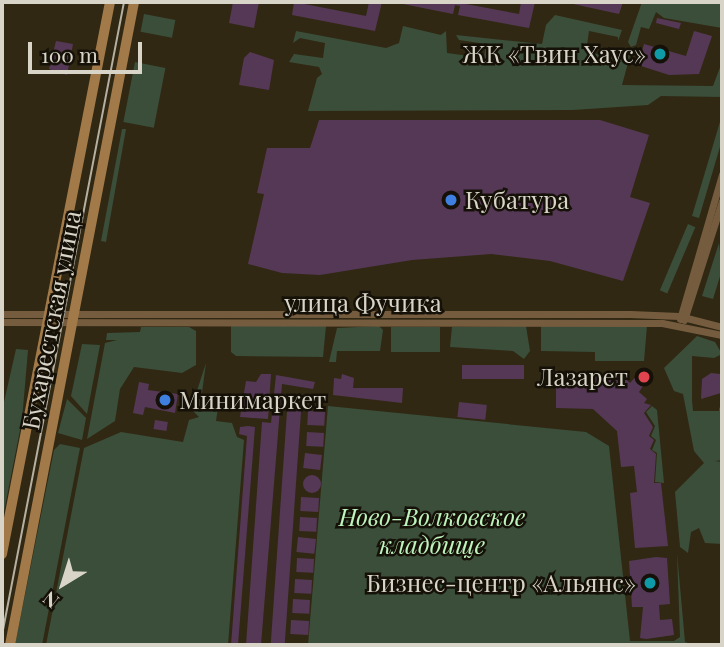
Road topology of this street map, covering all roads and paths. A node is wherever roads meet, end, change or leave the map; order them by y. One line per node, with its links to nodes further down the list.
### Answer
1 (110, 2): 6 (main road, Бухарестская улица)
2 (134, 2): 7 (main road, Бухарестская улица)
3 (722, 174): 8 (street)
4 (722, 201): 8 (street)
5 (2, 314): 6 (street, улица Фучика)
6 (46, 318): 7 (street, улица Фучика); 9 (street, улица Фучика); 12 (main road, Бухарестская улица)
7 (75, 318): 8 (street, улица Фучика); 13 (main road, Бухарестская улица)
8 (682, 319): 10 (street, улица Фучика); 11 (street, улица Фучика)
9 (2, 322)
10 (722, 327)
11 (722, 335)
12 (2, 554)
13 (9, 645)

